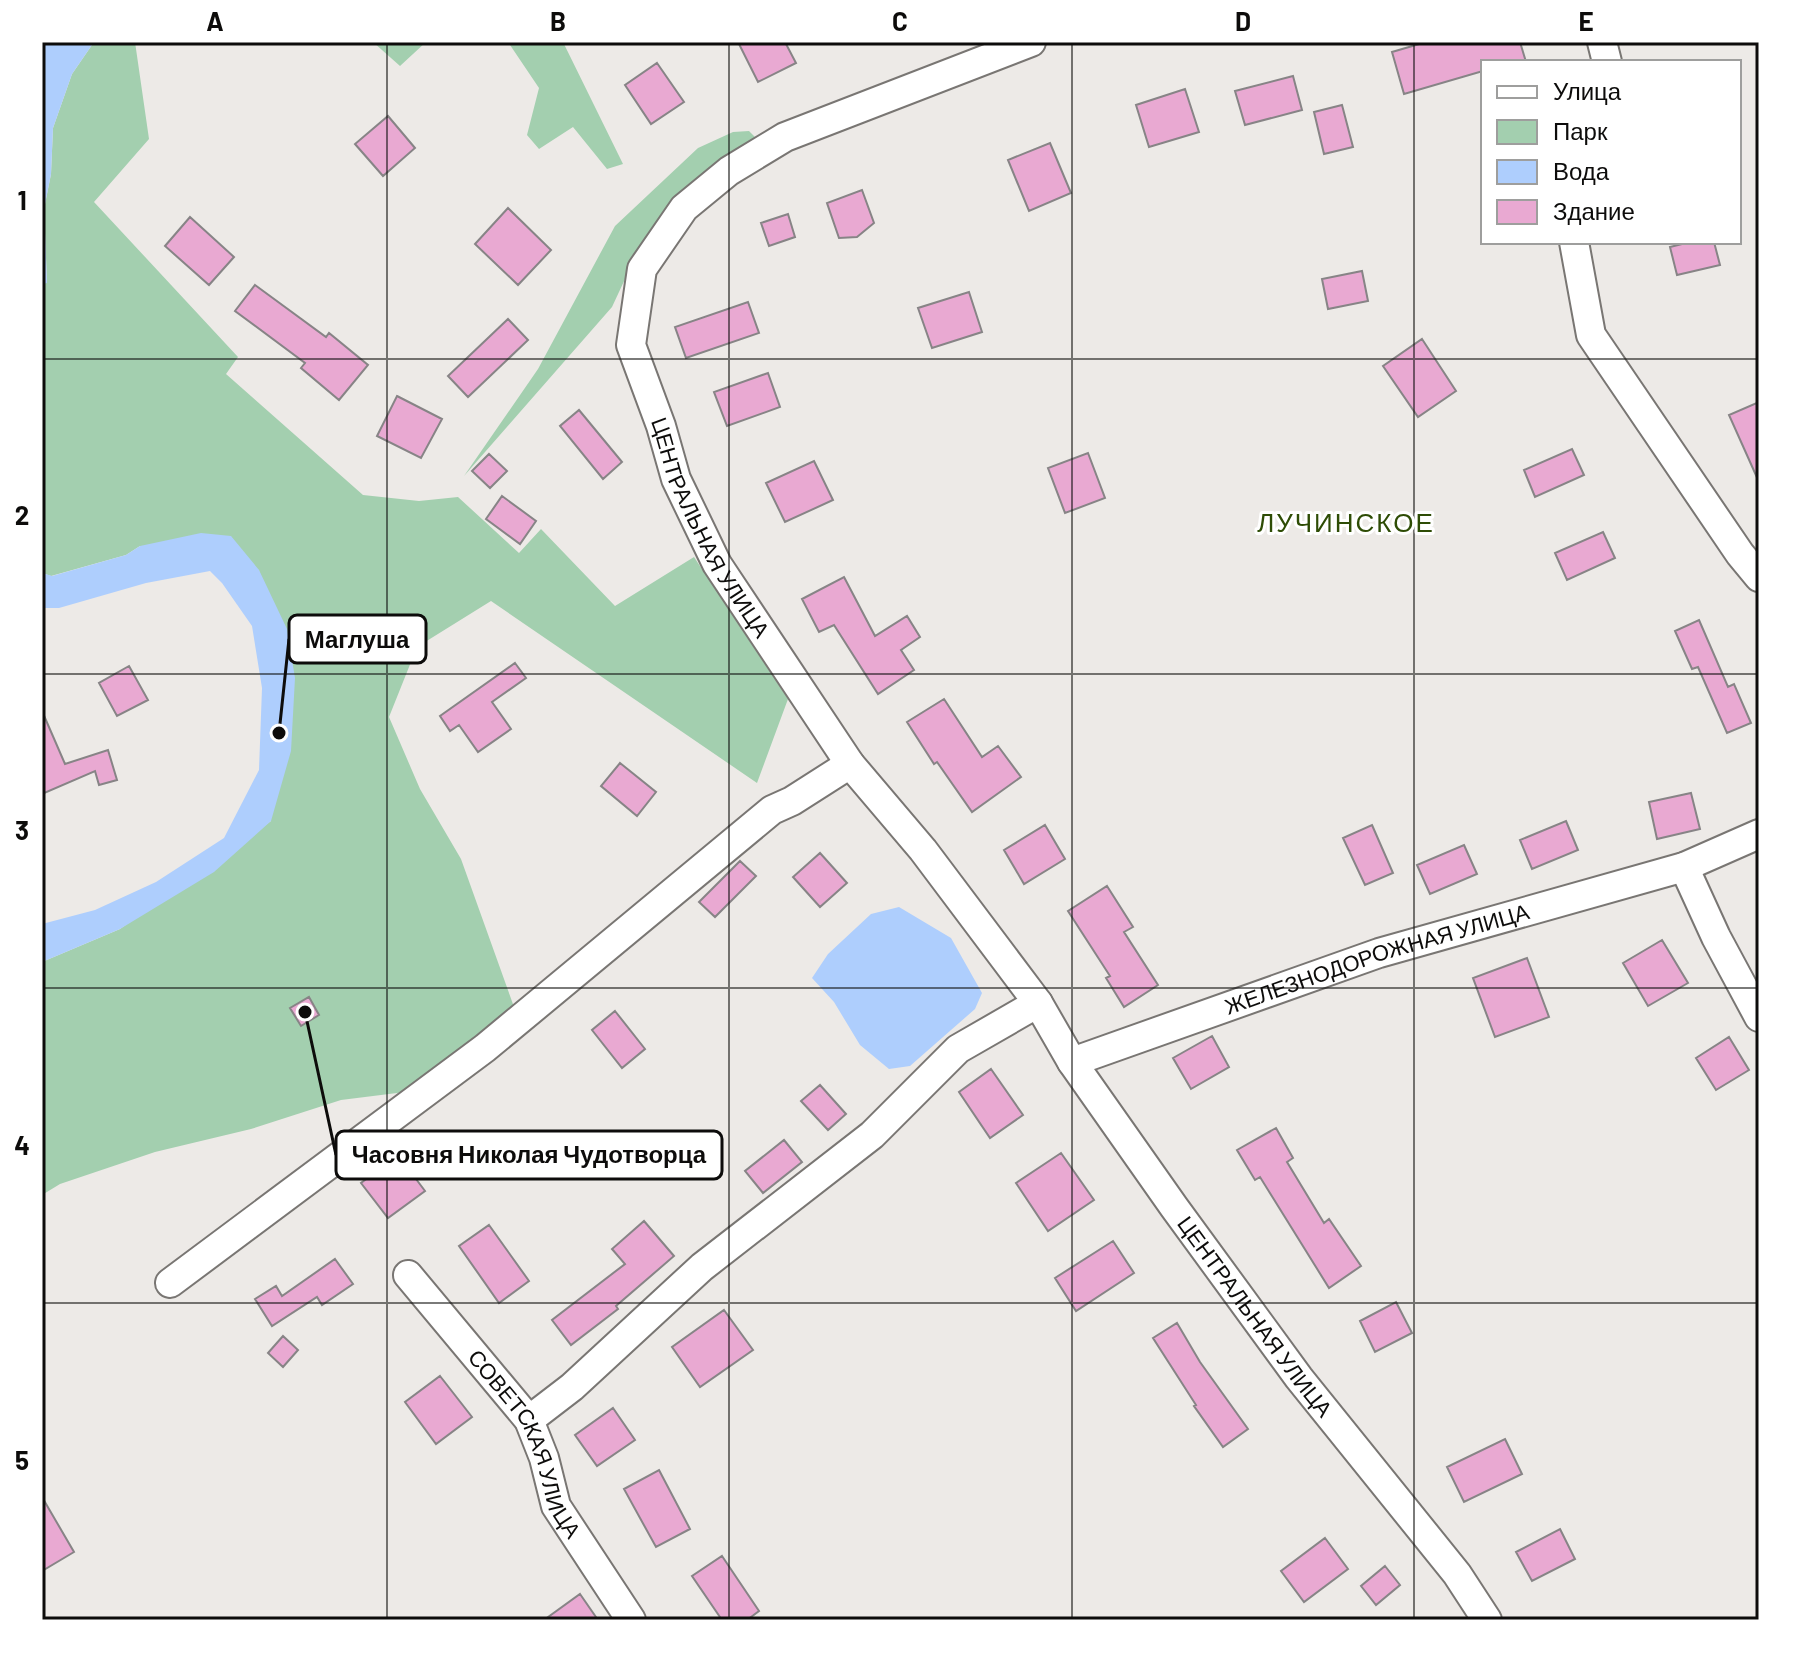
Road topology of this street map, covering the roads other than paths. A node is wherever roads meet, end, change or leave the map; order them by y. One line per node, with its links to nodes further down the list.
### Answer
1 (1031, 42): 4 (street, ЦЕНТРАЛЬНАЯ УЛИЦА)
2 (1574, 244): 3 (street)
3 (1759, 577)
4 (850, 764): 7 (street, ЦЕНТРАЛЬНАЯ УЛИЦА); 11 (street)
5 (1759, 834): 6 (street, ЖЕЛЕЗНОДОРОЖНАЯ УЛИЦА)
6 (1684, 867): 8 (street); 9 (street, ЖЕЛЕЗНОДОРОЖНАЯ УЛИЦА)
7 (1038, 1003): 9 (street, ЦЕНТРАЛЬНАЯ УЛИЦА); 12 (street)
8 (1759, 1017)
9 (1072, 1062): 14 (street, ЦЕНТРАЛЬНАЯ УЛИЦА)
10 (408, 1275): 12 (street, СОВЕТСКАЯ УЛИЦА)
11 (170, 1283)
12 (529, 1420): 13 (street, СОВЕТСКАЯ УЛИЦА)
13 (631, 1620)
14 (1487, 1620)

